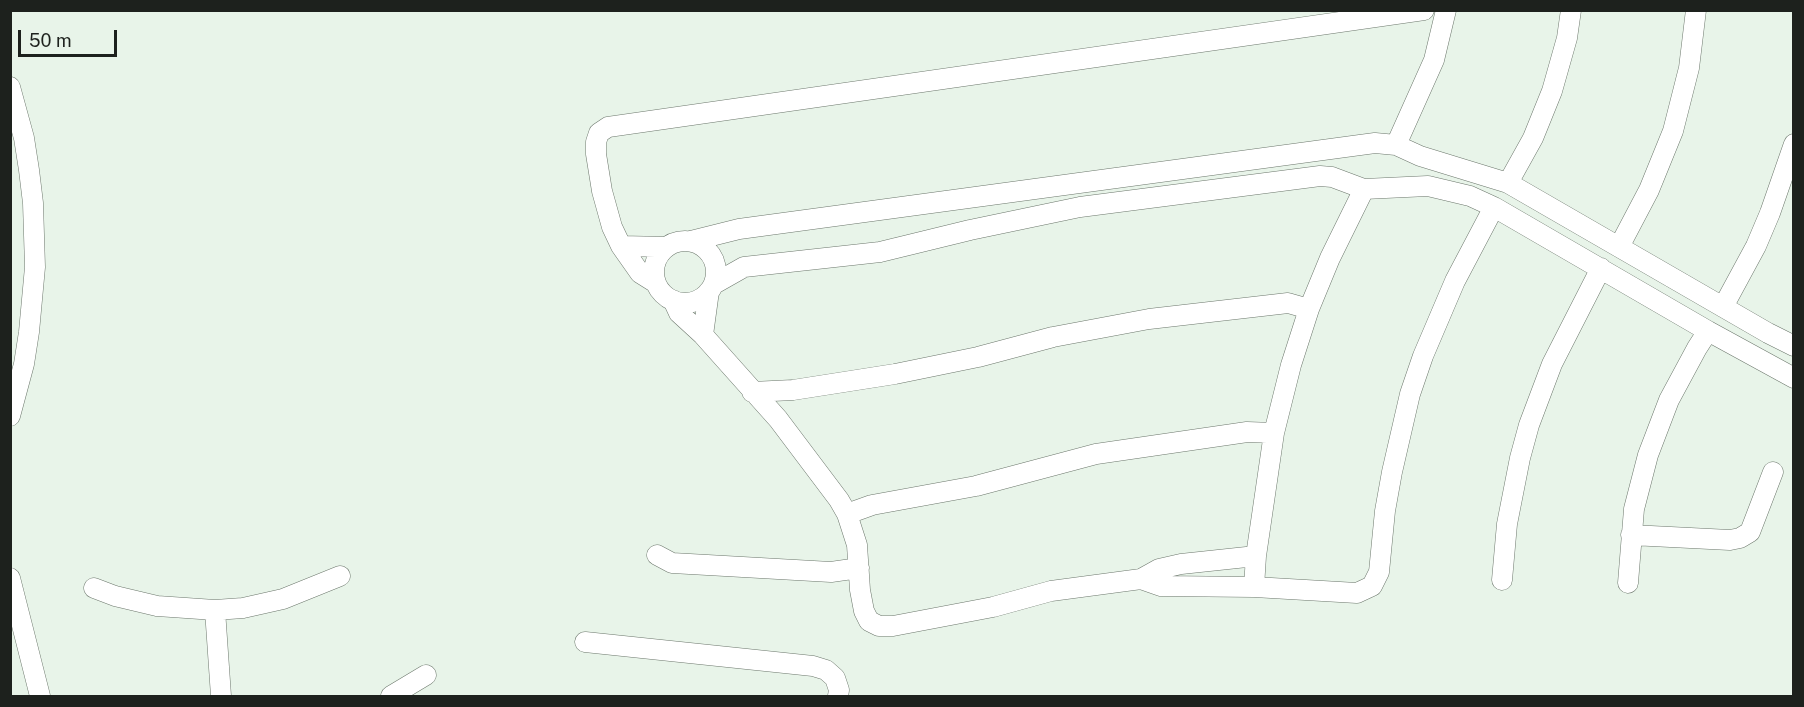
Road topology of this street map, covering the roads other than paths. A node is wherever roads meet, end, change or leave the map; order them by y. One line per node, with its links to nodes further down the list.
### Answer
1 (1571, 10): 10 (street)
2 (1696, 10): 17 (street)
3 (1435, 11): 6 (street); 15 (street)
4 (10, 87): 31 (street)
5 (1794, 144): 22 (street)
6 (1396, 145): 7 (street); 8 (street)
7 (1346, 148): 9 (street); 14 (street)
8 (1420, 156): 10 (street); 11 (street)
9 (1344, 181): 12 (street); 20 (street)
10 (1508, 183): 17 (street)
11 (1412, 186): 12 (street); 13 (street)
12 (1364, 189): 23 (street)
13 (1494, 207): 18 (street); 45 (street)
14 (690, 241): 16 (street); 20 (street)
15 (621, 246): 16 (street); 19 (street)
16 (667, 247): 19 (street)
17 (1619, 247): 22 (street)
18 (1601, 268): 24 (street); 43 (street)
19 (656, 283): 21 (street)
20 (712, 288): 21 (street); 25 (street)
21 (673, 300): 25 (street)
22 (1723, 308): 26 (street)
23 (1309, 309): 29 (street); 33 (street)
24 (1708, 331): 27 (street); 36 (street)
25 (703, 335): 30 (street)
26 (1791, 344): 27 (street)
27 (1774, 367): 28 (street)
28 (1794, 378)
29 (793, 390): 30 (street); 32 (street)
30 (752, 392): 32 (street)
31 (10, 416)
32 (778, 419): 35 (street)
33 (1274, 433): 35 (street); 38 (street)
34 (1773, 472): 36 (street)
35 (847, 514): 39 (street)
36 (1631, 535): 44 (street)
37 (657, 555): 39 (street)
38 (1256, 556): 42 (street); 45 (street)
39 (859, 568): 42 (street)
40 (340, 576): 47 (street)
41 (10, 578): 50 (street)
42 (1141, 579): 45 (street)
43 (1502, 580)
44 (1628, 583)
45 (1254, 587)
46 (94, 588): 47 (street)
47 (215, 610): 51 (street)
48 (585, 642): 53 (street)
49 (426, 675): 52 (street)
50 (39, 696)
51 (221, 696)
52 (391, 696)
53 (838, 696)

